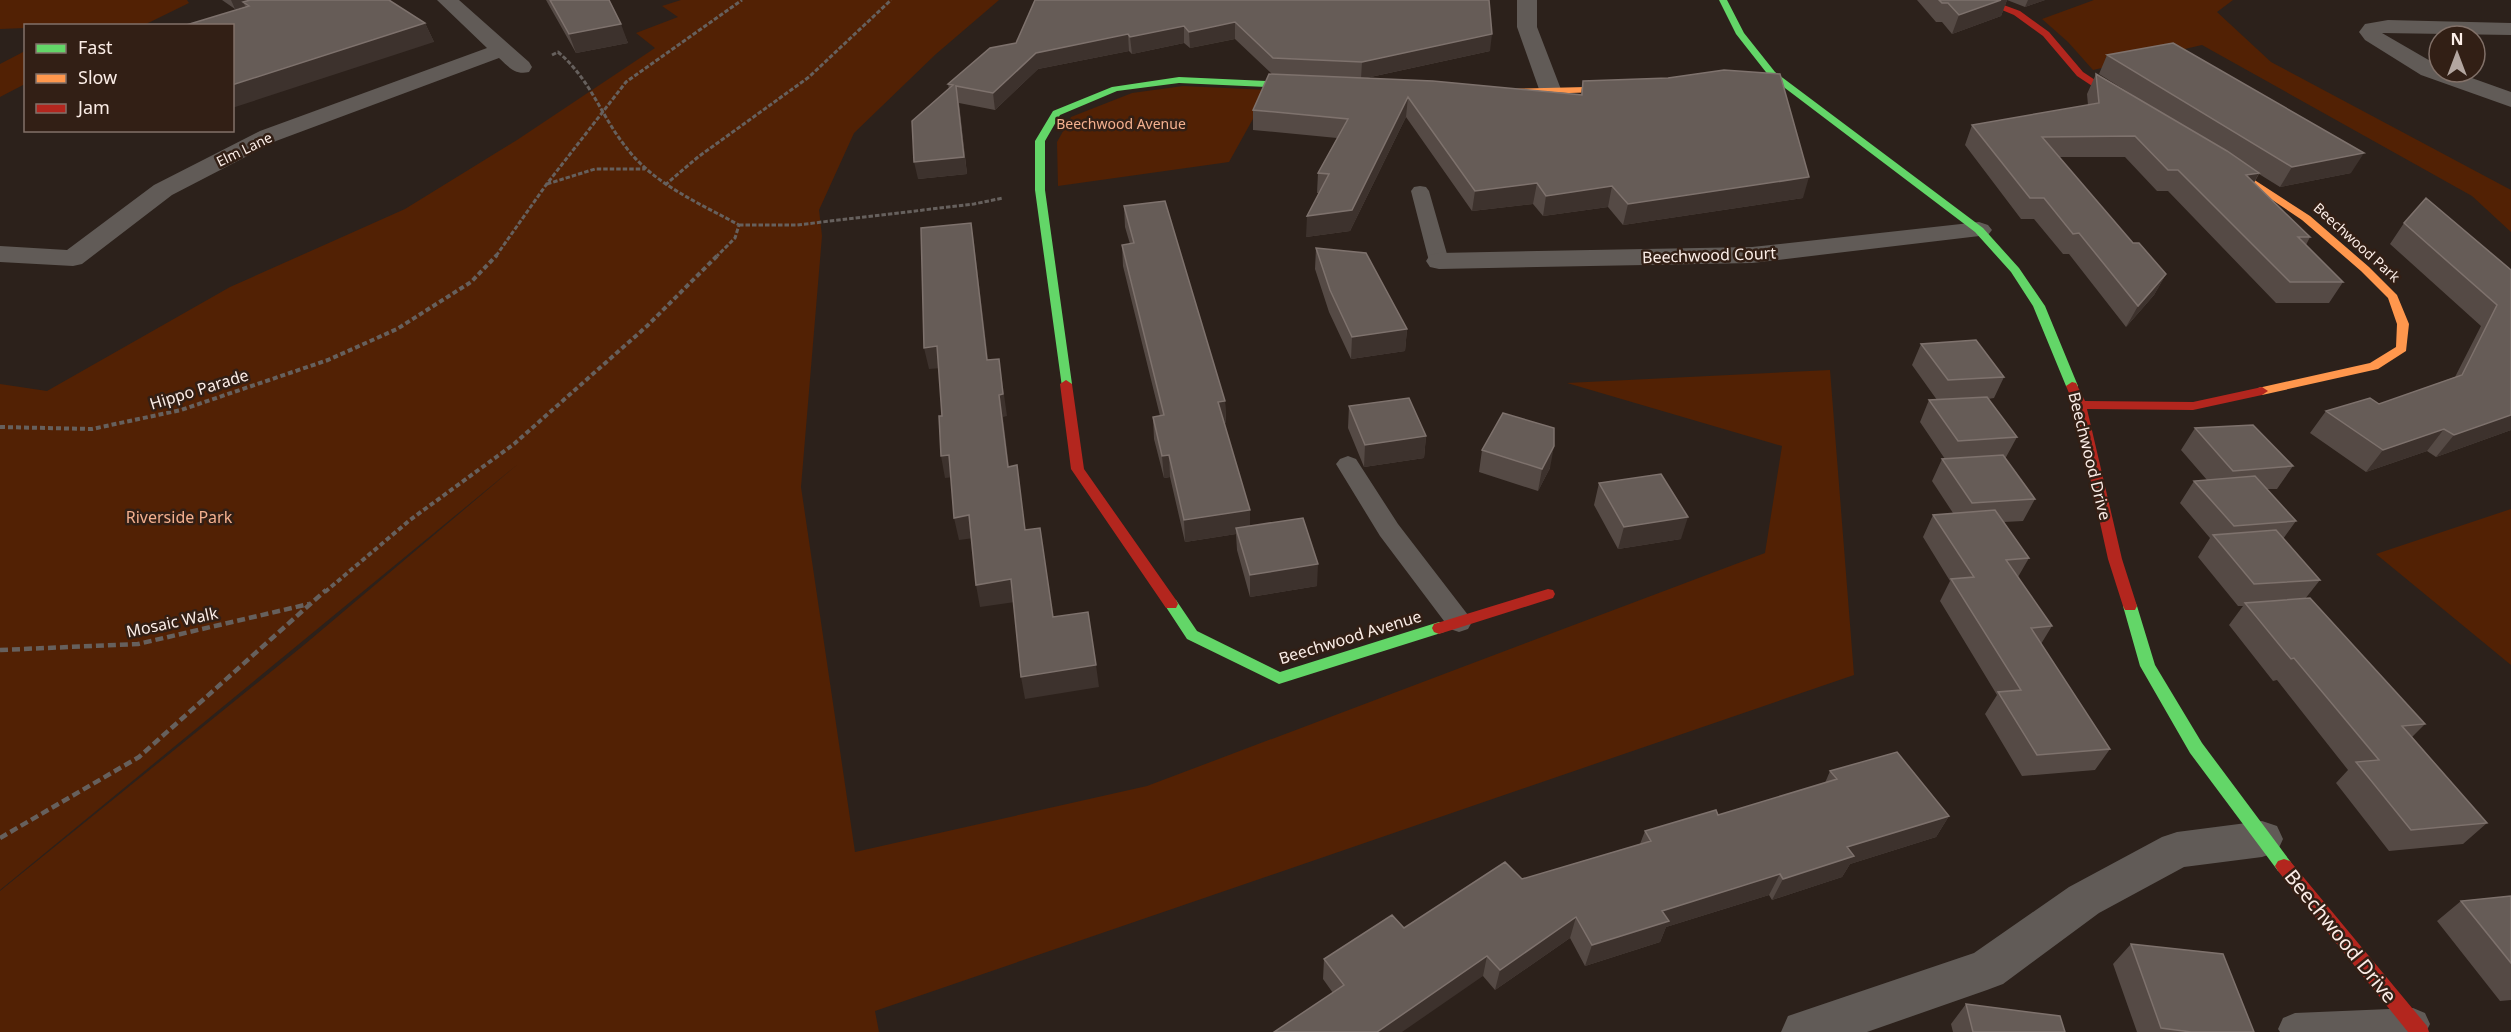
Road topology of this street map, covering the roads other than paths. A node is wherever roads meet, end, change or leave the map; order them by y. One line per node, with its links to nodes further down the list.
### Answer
1 (447, 0): 6 (street)
2 (1527, 0): 11 (street)
3 (1723, 0): 16 (street, Beechwood Drive)
4 (1982, 0): 13 (street)
5 (2511, 29): 12 (street)
6 (501, 50): 7 (street); 17 (street, Elm Lane)
7 (521, 67)
8 (1320, 87): 22 (street, Beechwood Avenue)
9 (1641, 88): 11 (street)
10 (1494, 91): 11 (street)
11 (1551, 92)
12 (2511, 100)
13 (2141, 113)
14 (2201, 148): 19 (street, Beechwood Park)
15 (1420, 191): 18 (lane)
16 (1979, 230): 18 (street, Beechwood Court); 19 (street, Beechwood Drive)
17 (0, 254)
18 (1438, 261)
19 (2080, 405): 23 (street, Beechwood Drive)
20 (1348, 464): 22 (lane)
21 (1548, 594): 22 (street, Beechwood Avenue)
22 (1459, 622)
23 (2262, 839): 24 (street, Beechwood Drive); 26 (street)
24 (2417, 1028): 25 (lane)
25 (2295, 1029)
26 (1804, 1032)

